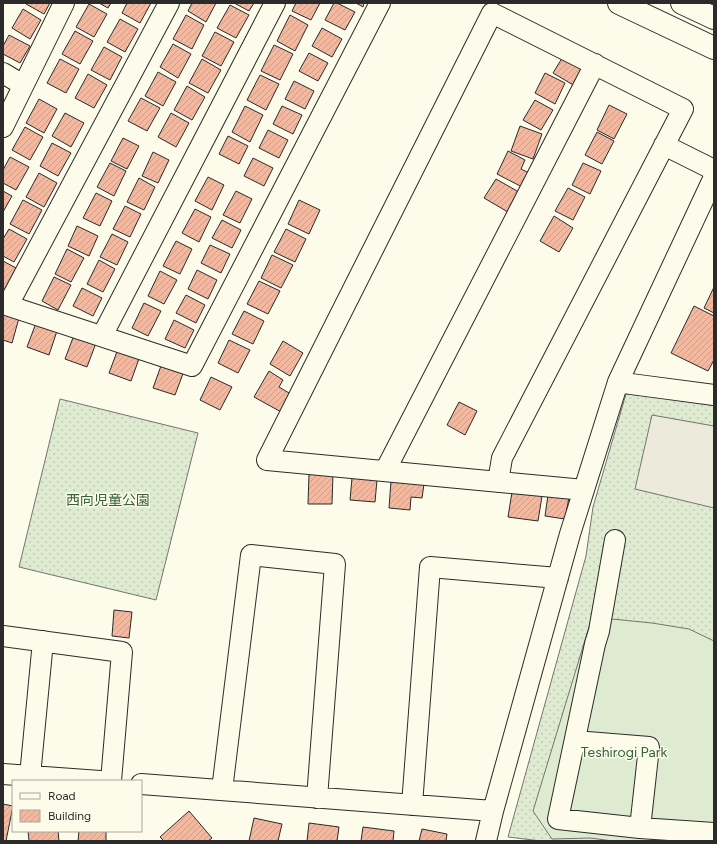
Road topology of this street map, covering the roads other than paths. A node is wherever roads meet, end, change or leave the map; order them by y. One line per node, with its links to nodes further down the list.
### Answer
1 (64, 3): 11 (street)
2 (169, 3): 16 (street)
3 (275, 3): 17 (street)
4 (380, 3): 17 (street)
5 (619, 3): 8 (highway)
6 (682, 3): 7 (highway)
7 (714, 18)
8 (714, 48)
9 (594, 64): 13 (street); 20 (street); 20 (street)
10 (3, 73): 11 (street)
11 (23, 85): 12 (street)
12 (3, 127)
13 (664, 145): 14 (street); 21 (street)
14 (714, 170)
15 (714, 177): 18 (street)
16 (5, 304): 17 (street)
17 (102, 336)
18 (618, 382): 19 (street); 22 (street)
19 (714, 395)
20 (385, 471): 21 (street)
21 (498, 482): 22 (street)
22 (584, 490): 24 (street)
23 (615, 540): 27 (street)
24 (558, 578): 35 (street); 36 (street)
25 (3, 636): 26 (street)
26 (42, 641): 29 (street); 31 (street)
27 (575, 742): 37 (street); 37 (street)
28 (3, 774): 29 (street)
29 (30, 776): 30 (street)
30 (86, 780)
31 (111, 780)
32 (142, 784): 33 (street)
33 (222, 790): 34 (street); 34 (street)
34 (317, 798): 35 (street)
35 (412, 805): 36 (street)
36 (493, 811): 39 (street)
37 (640, 828): 38 (street)
38 (714, 833)
39 (486, 841)

